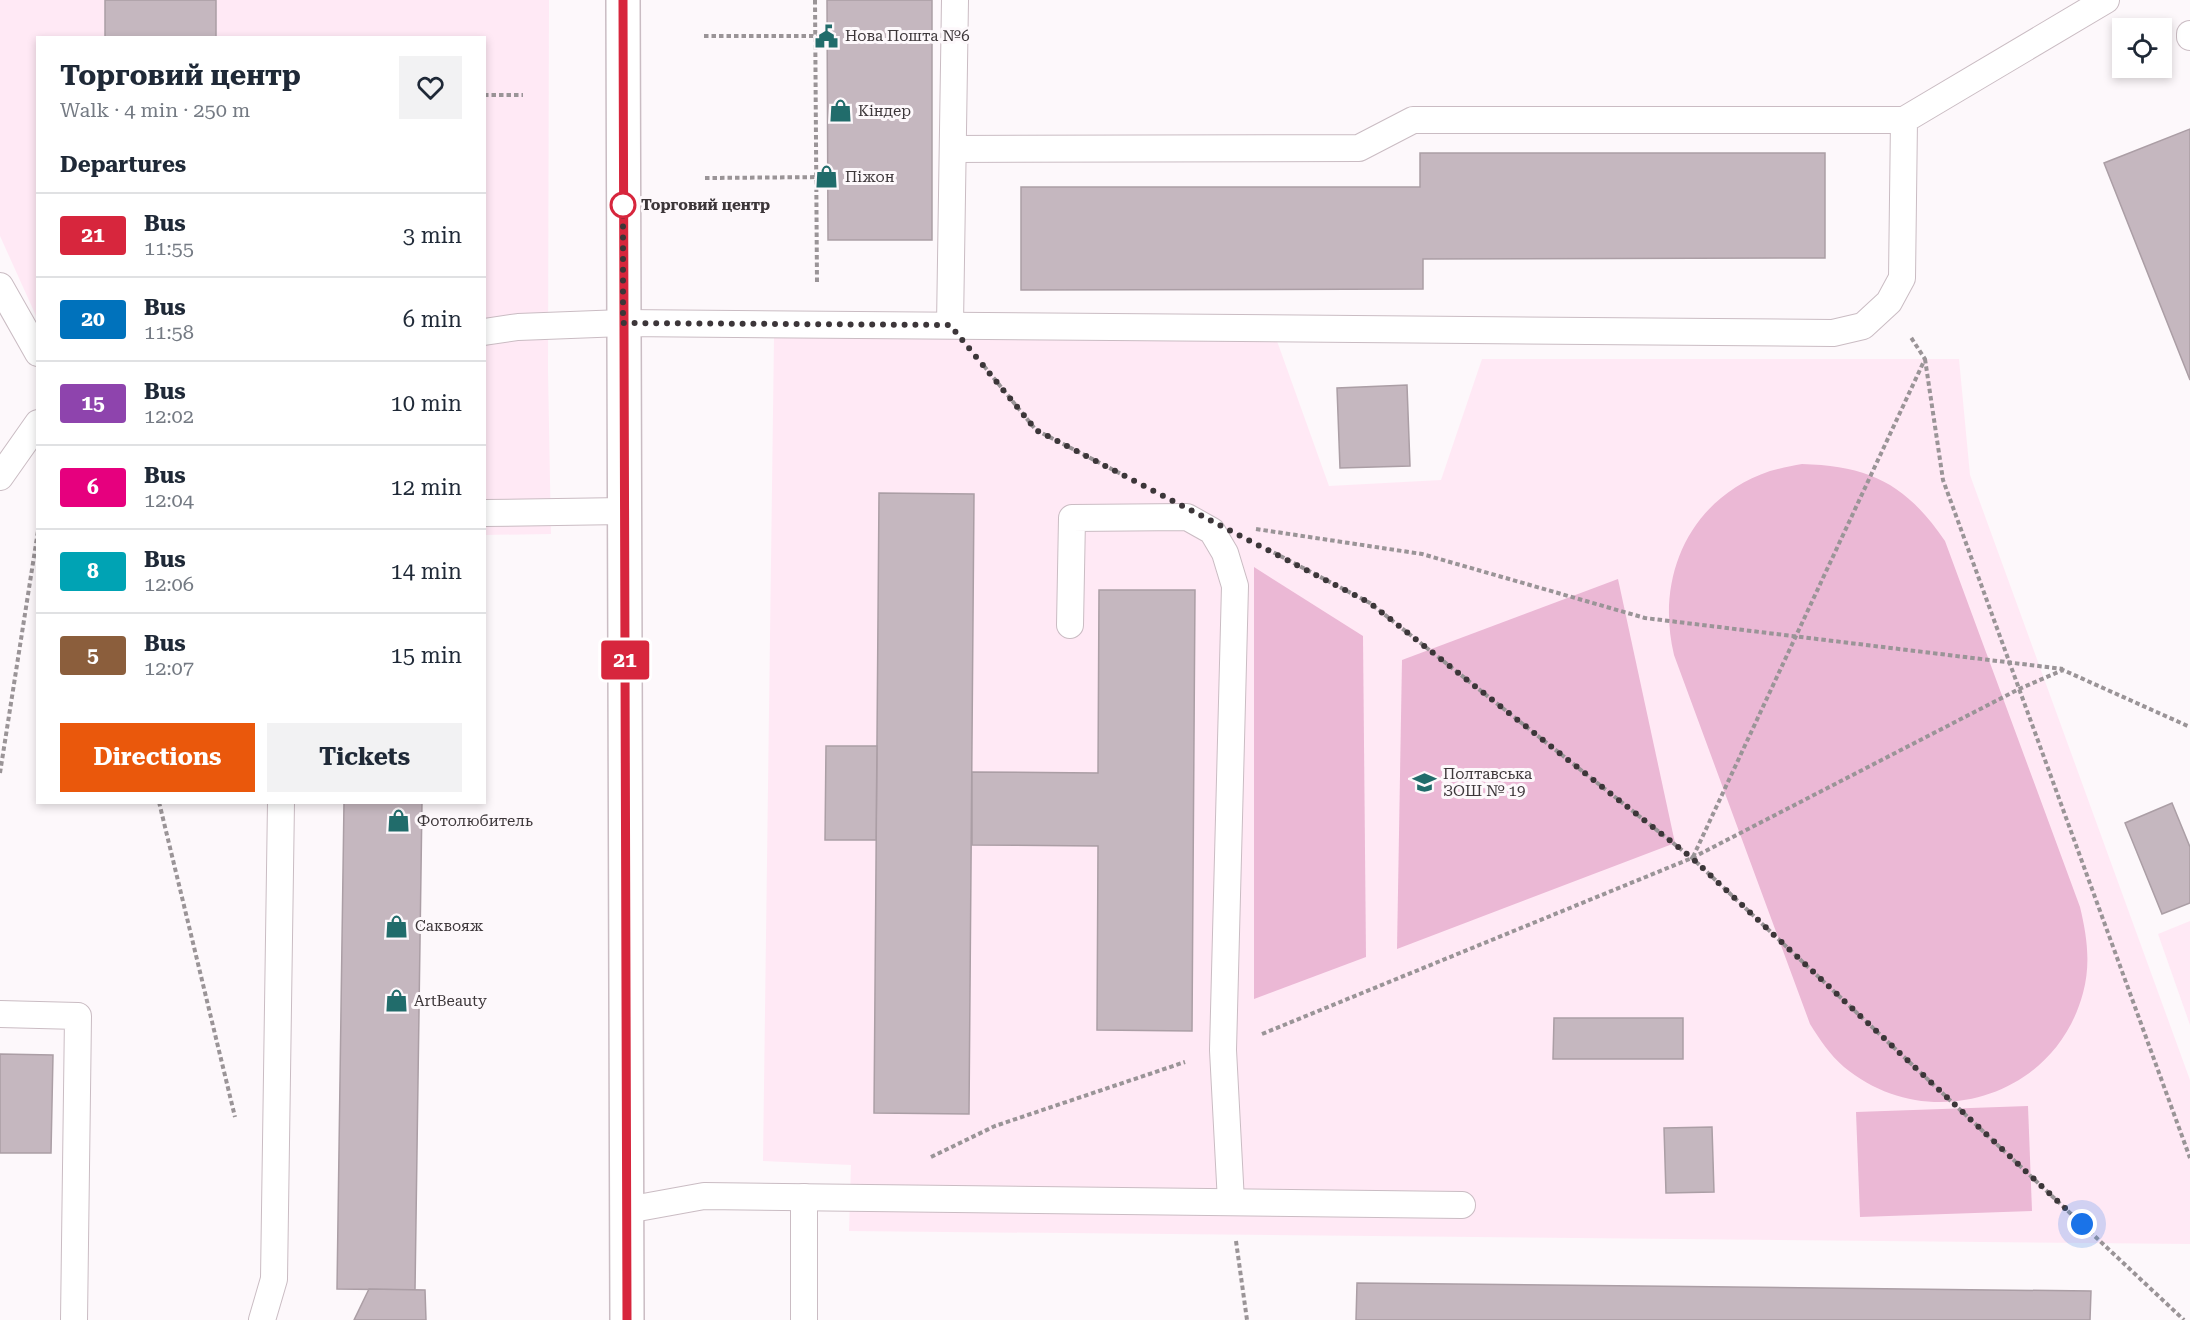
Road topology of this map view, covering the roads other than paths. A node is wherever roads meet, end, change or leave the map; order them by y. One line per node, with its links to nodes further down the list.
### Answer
1 (622, 0): 7 (main road)
2 (955, 0): 5 (lane)
3 (2106, 0): 4 (lane)
4 (1904, 120): 5 (lane); 8 (lane)
5 (953, 149): 8 (lane)
6 (0, 286): 10 (lane)
7 (623, 323): 8 (lane); 9 (lane); 13 (main road)
8 (950, 325)
9 (486, 332)
10 (36, 349)
11 (36, 426): 12 (lane)
12 (0, 477)
13 (624, 511): 14 (lane); 21 (main road)
14 (486, 513)
15 (1070, 625): 19 (lane)
16 (281, 804): 23 (lane)
17 (0, 1014): 22 (lane)
18 (804, 1197): 19 (lane); 21 (lane); 25 (lane)
19 (1231, 1202): 20 (lane)
20 (1461, 1205)
21 (627, 1210): 24 (main road)
22 (74, 1320)
23 (262, 1320)
24 (627, 1320)
25 (804, 1320)

